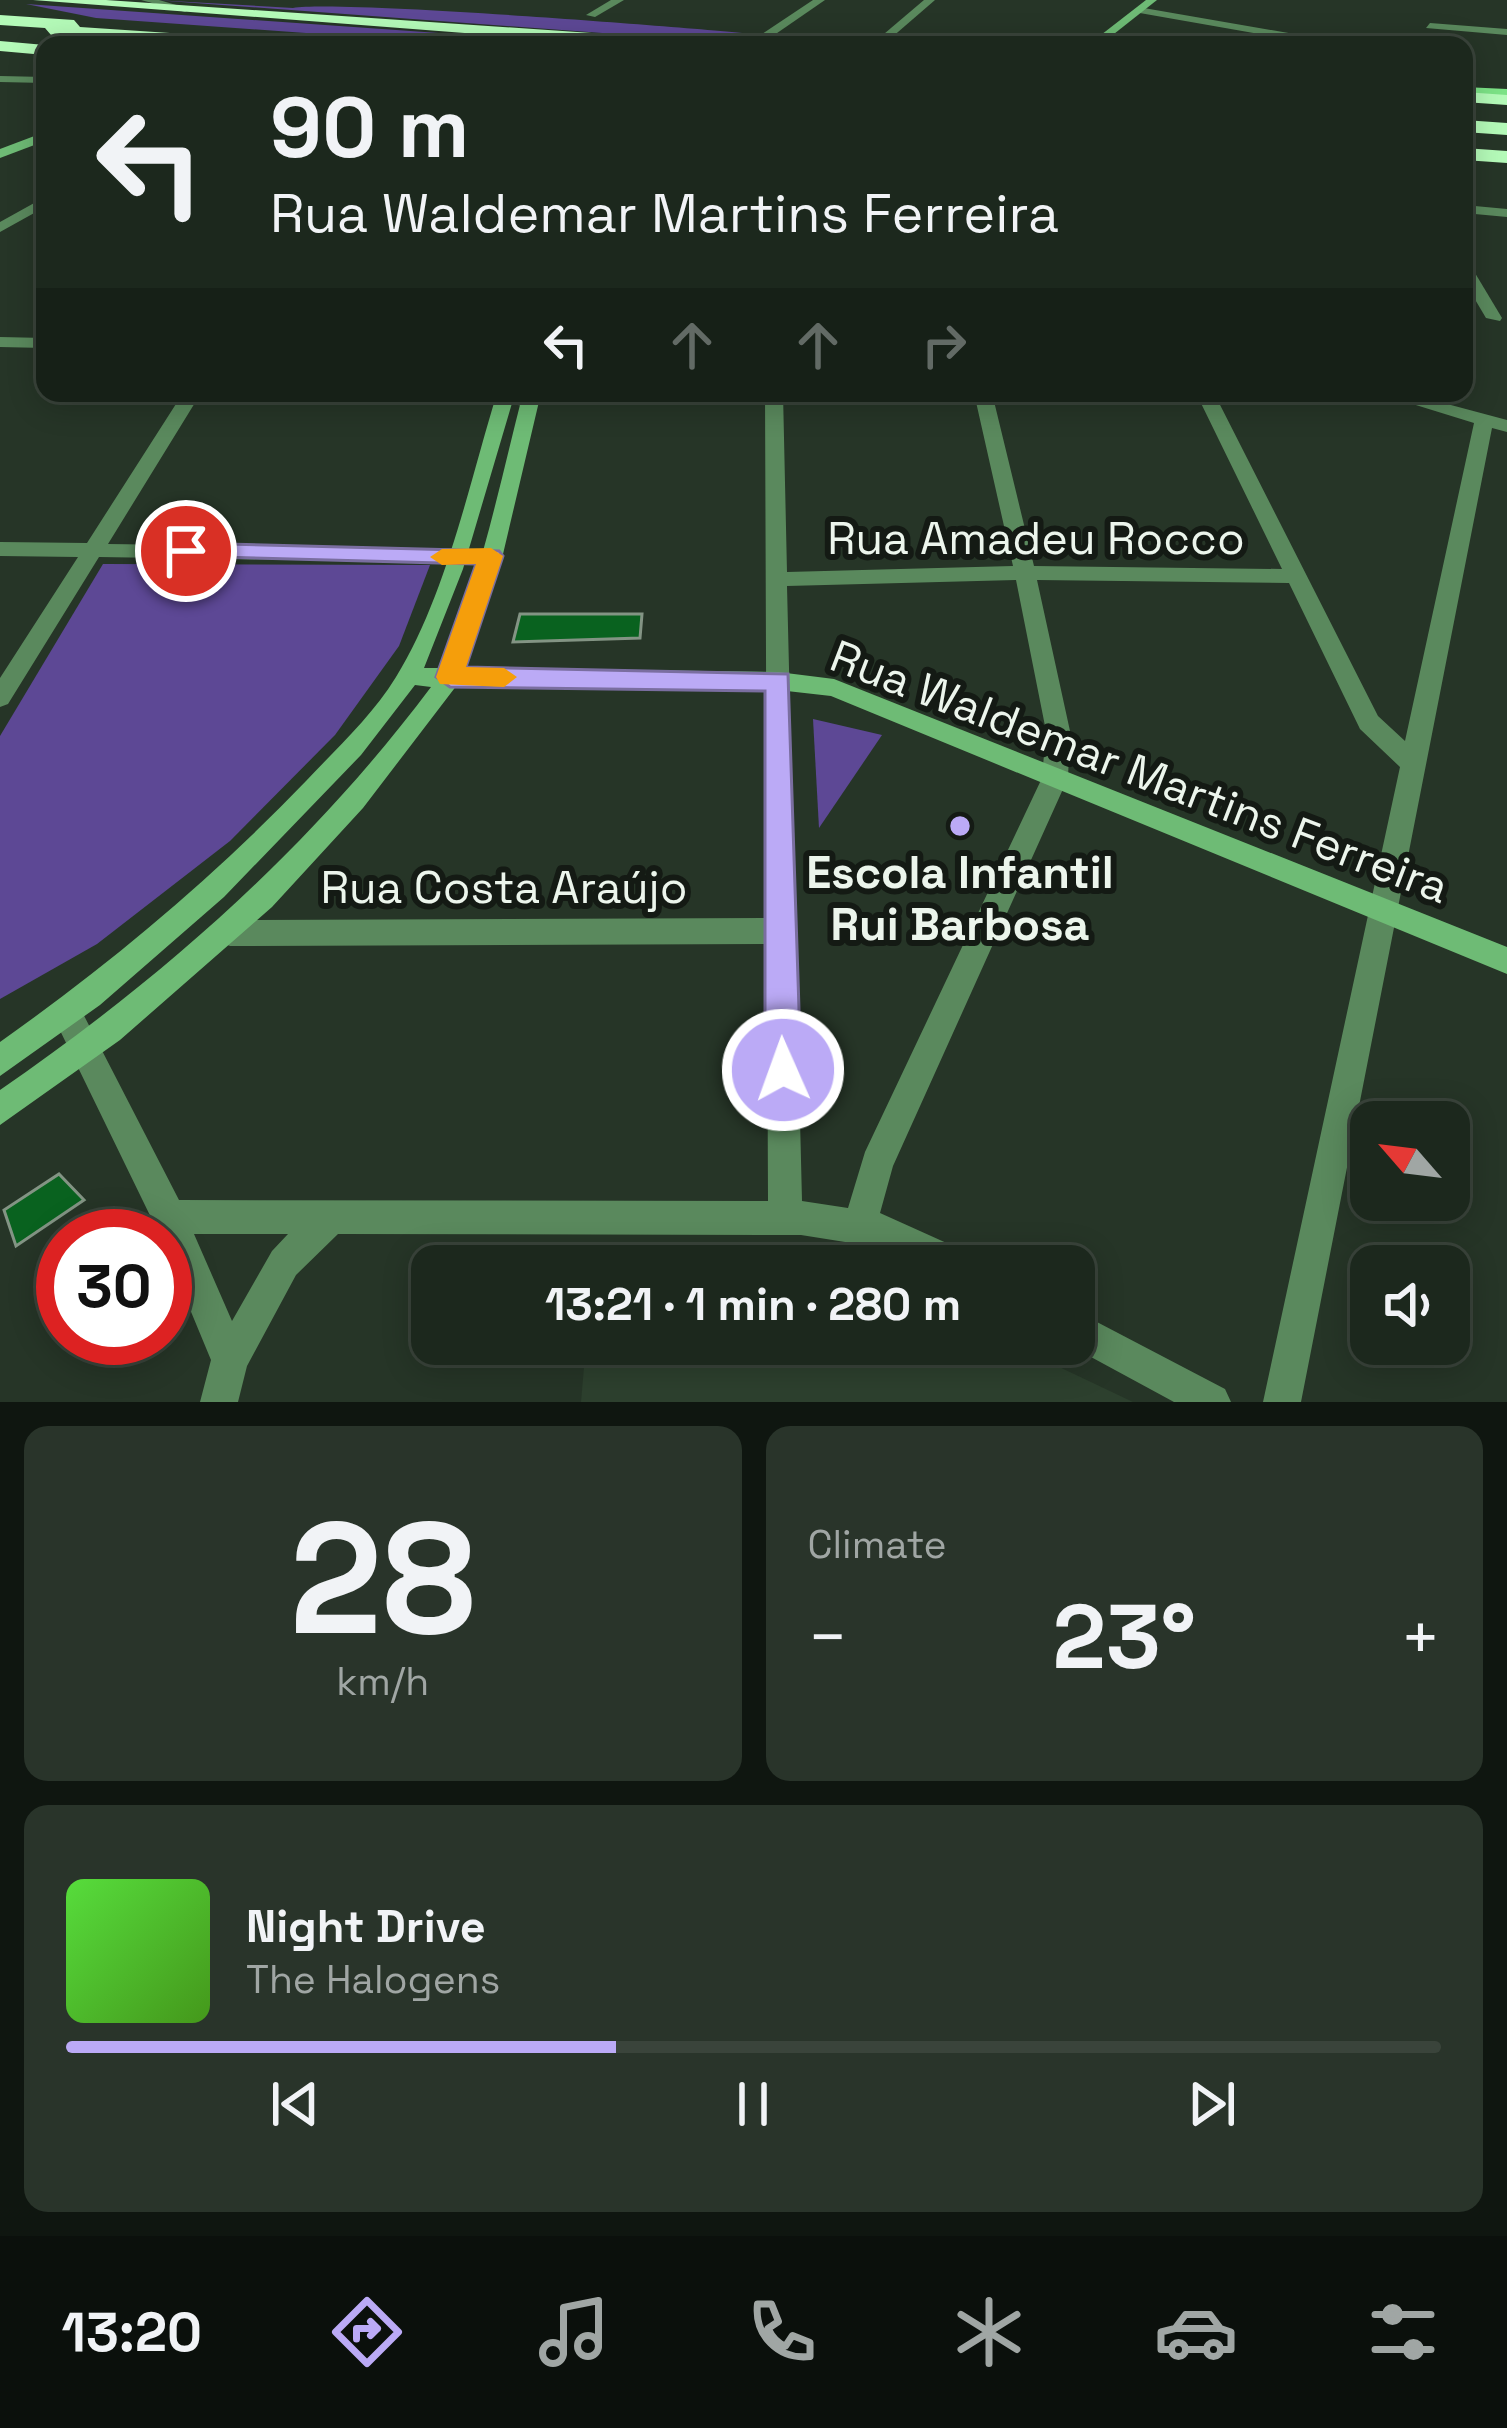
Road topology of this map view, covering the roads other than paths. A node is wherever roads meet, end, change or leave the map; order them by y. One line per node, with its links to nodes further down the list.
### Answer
1 (40, 0): 9 (highway)
2 (111, 0): 9 (street)
3 (146, 0): 13 (street)
4 (619, 0): 14 (street)
5 (722, 0): 11 (street)
6 (820, 0): 22 (street)
7 (930, 0): 23 (street)
8 (1152, 0): 12 (street)
9 (85, 3): 13 (highway)
10 (0, 4): 17 (highway)
11 (753, 5)
12 (1138, 10): 24 (street); 25 (street)
13 (194, 11): 21 (highway)
14 (591, 15)
15 (0, 23): 17 (highway); 19 (highway)
16 (1430, 26): 18 (street)
17 (187, 32): 20 (highway)
18 (1507, 32)
19 (163, 36)
20 (249, 36)
21 (562, 36)
22 (766, 36)
23 (887, 36)
24 (1105, 36)
25 (1288, 36)
26 (0, 46): 27 (highway)
27 (36, 49)
28 (0, 79): 29 (street)
29 (36, 80)
30 (36, 81): 31 (street)
31 (0, 92)
32 (1473, 94): 33 (highway)
33 (1507, 96)
34 (1507, 111): 35 (highway)
35 (1473, 117)
36 (1473, 119): 37 (highway)
37 (1507, 124)
38 (36, 140): 39 (street)
39 (0, 154)
40 (36, 206): 43 (street)
41 (1473, 210): 42 (street)
42 (1507, 213)
43 (0, 228)
44 (1473, 281): 45 (street)
45 (1500, 320)
46 (0, 342): 47 (street)
47 (36, 343)
48 (186, 402): 57 (street)
49 (508, 402): 59 (street)
50 (509, 402): 58 (street)
51 (774, 402): 62 (street)
52 (985, 402): 60 (street)
53 (1209, 402): 61 (street)
54 (1419, 402): 55 (street)
55 (1495, 423): 67 (street)
56 (0, 549): 57 (street)
57 (96, 549): 59 (street); 66 (street)
58 (491, 556): 59 (street); 64 (street)
59 (455, 557): 63 (street)
60 (1021, 573): 61 (street, Rua Amadeu Rocco); 62 (street, Rua Amadeu Rocco); 68 (street)
61 (1293, 576): 67 (street)
62 (780, 579): 65 (street)
63 (409, 676): 64 (street, Rua Waldemar Martins Ferreira); 73 (street)
64 (450, 677): 65 (street, Rua Waldemar Martins Ferreira); 71 (street)
65 (778, 681): 68 (street, Rua Waldemar Martins Ferreira); 70 (street)
66 (0, 698)
67 (1410, 761): 69 (street)
68 (1055, 778): 69 (street, Rua Waldemar Martins Ferreira); 81 (street)
69 (1381, 909): 72 (street, Rua Waldemar Martins Ferreira); 88 (street)
70 (779, 931): 71 (street, Rua Costa Araújo); 79 (street)
71 (230, 933): 74 (street)
72 (1507, 961)
73 (67, 1014): 74 (street); 75 (street)
74 (88, 1049): 76 (street); 77 (street)
75 (0, 1061)
76 (0, 1109)
77 (165, 1209)
78 (192, 1217): 80 (street)
79 (784, 1218): 80 (street); 81 (street)
80 (328, 1220): 85 (street)
81 (860, 1224): 82 (street)
82 (917, 1245)
83 (192, 1271): 85 (street)
84 (1095, 1339): 87 (street)
85 (230, 1360): 86 (street)
86 (219, 1402)
87 (1213, 1402)
88 (1282, 1402)

